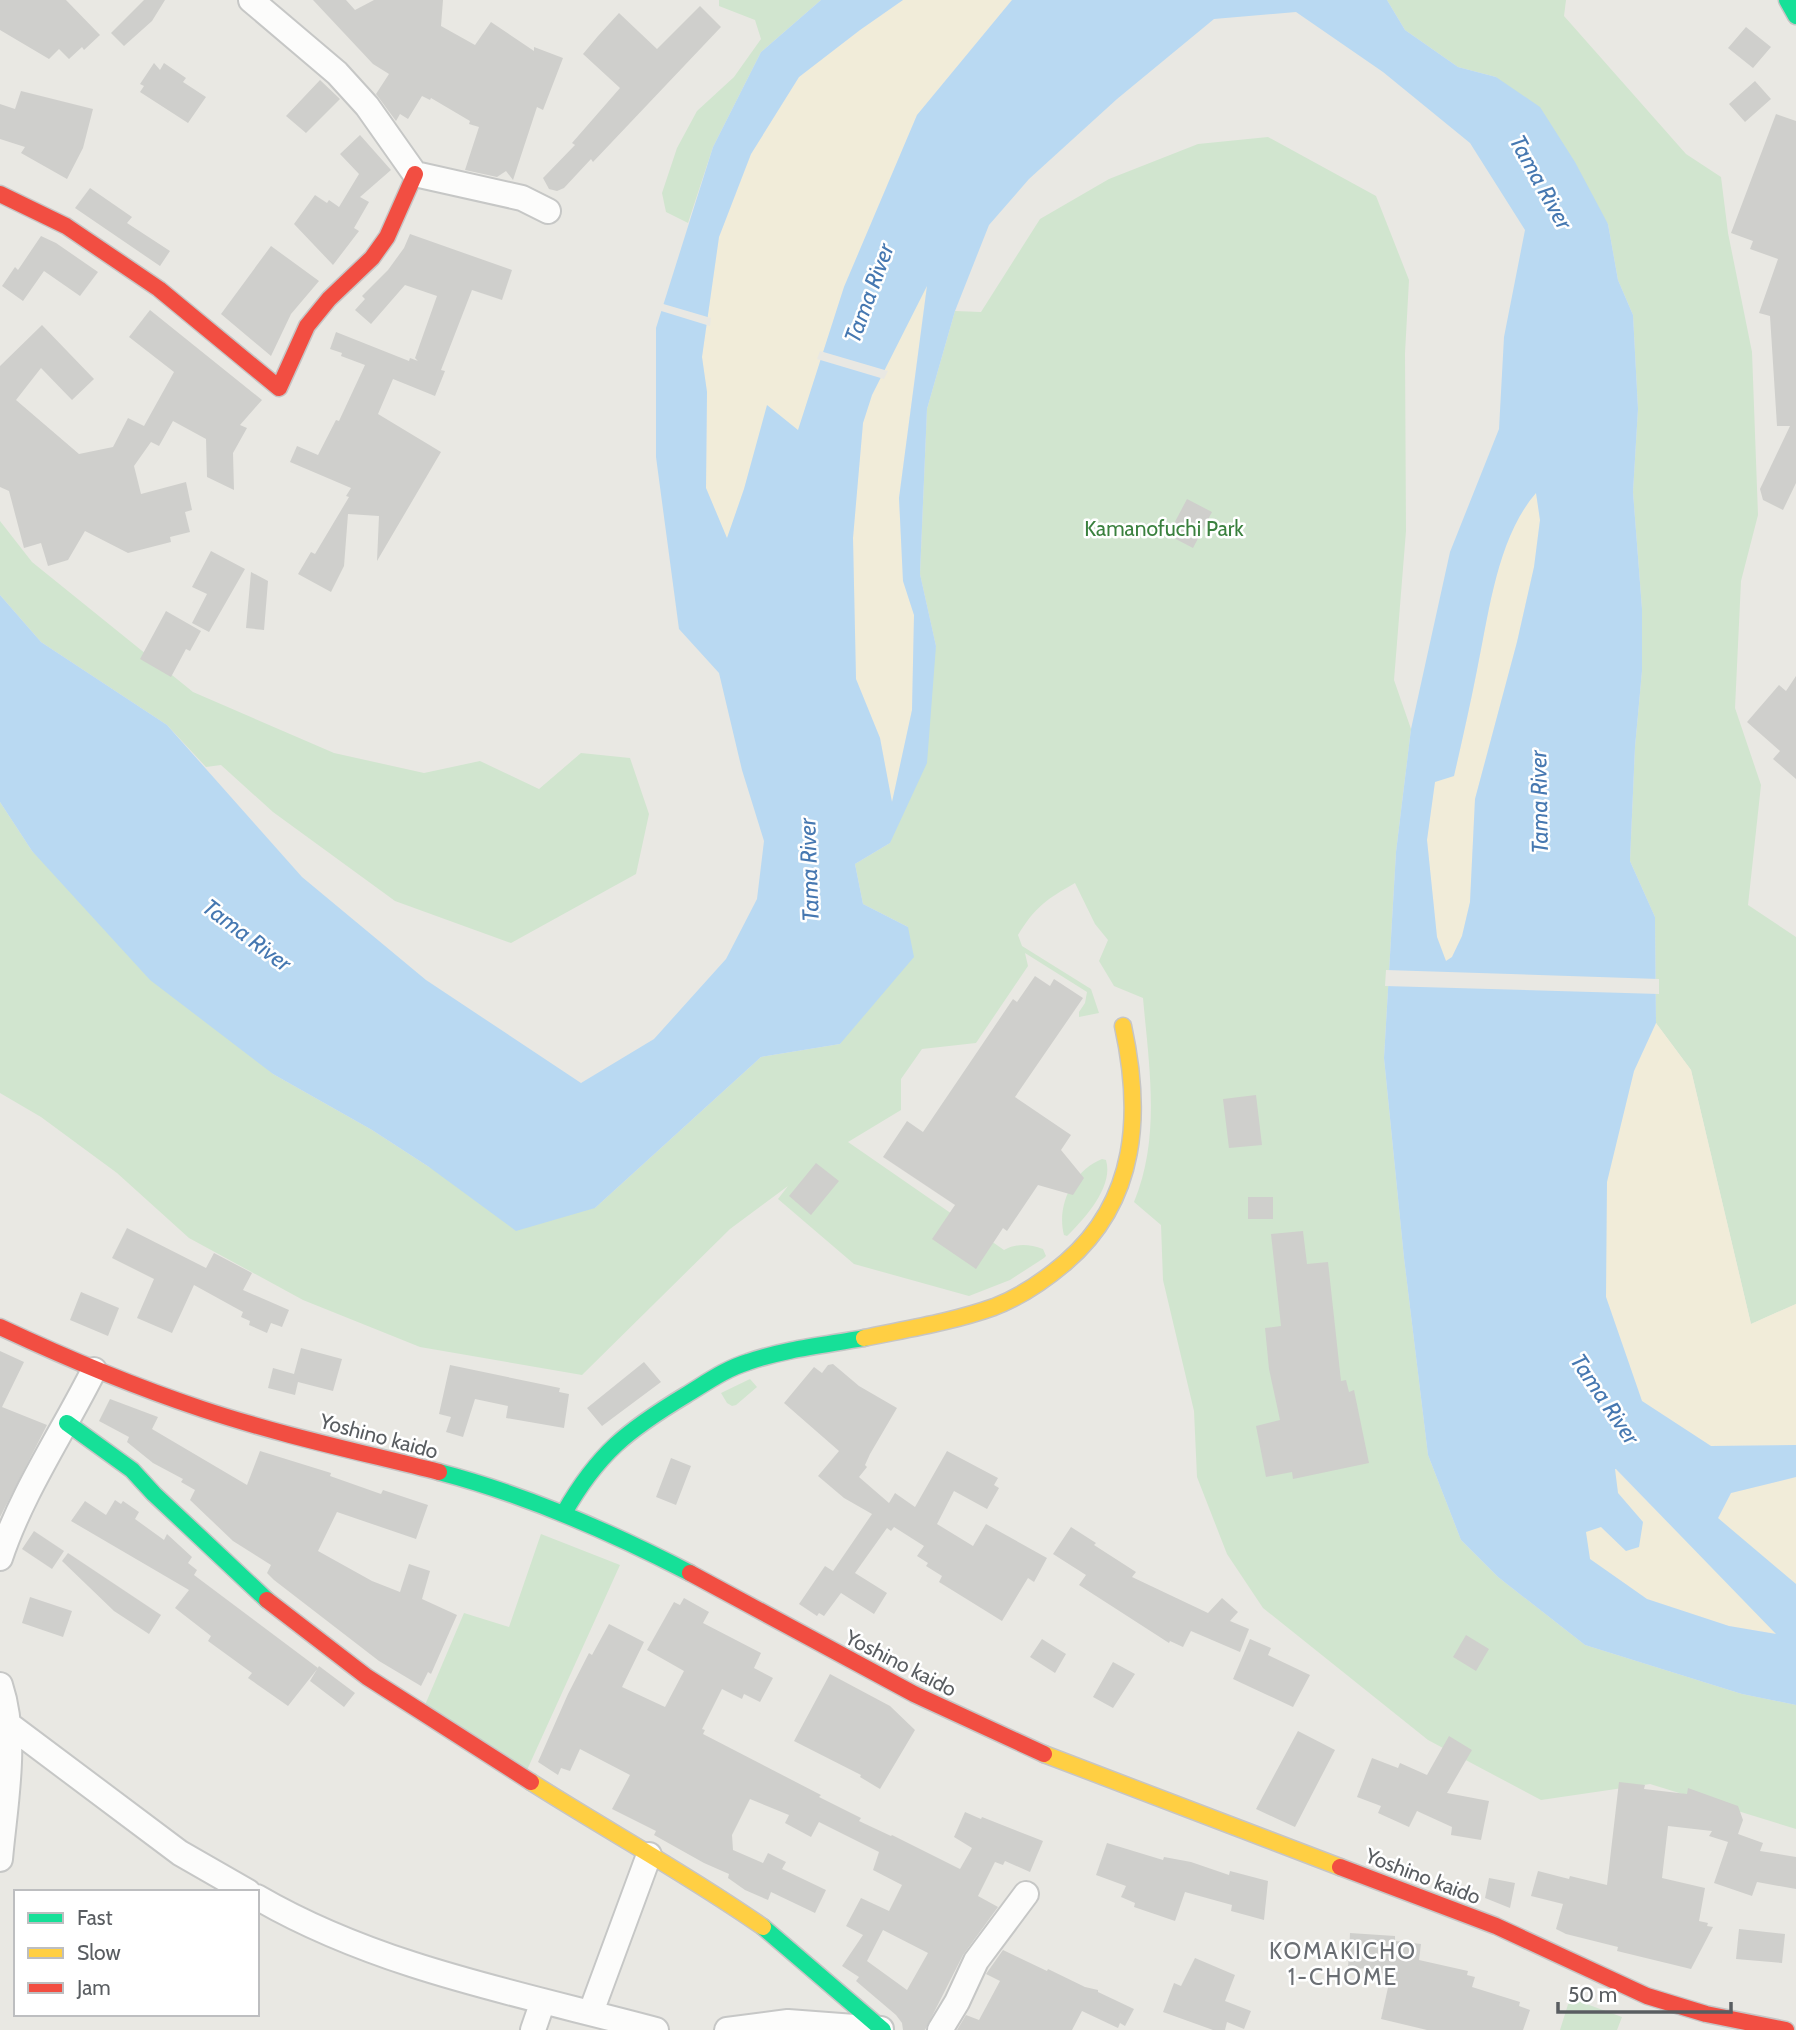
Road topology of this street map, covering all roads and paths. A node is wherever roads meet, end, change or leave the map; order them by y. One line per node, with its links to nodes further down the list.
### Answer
1 (251, 0): 4 (street)
2 (1787, 0): 3 (main road)
3 (1796, 16)
4 (415, 174): 5 (main road); 6 (street)
5 (0, 194)
6 (548, 211)
7 (1123, 1026): 11 (main road)
8 (0, 1327): 9 (main road, Yoshino kaido)
9 (94, 1370): 10 (street); 11 (main road, Yoshino kaido)
10 (67, 1423): 12 (street); 15 (main road)
11 (564, 1513): 27 (main road, Yoshino kaido)
12 (0, 1558)
13 (0, 1685): 14 (street)
14 (8, 1724): 16 (street); 17 (street)
15 (649, 1855): 21 (street); 22 (main road)
16 (0, 1859)
17 (244, 1890)
18 (1026, 1894): 26 (street)
19 (259, 1898): 20 (street)
20 (543, 2001): 21 (street); 23 (street)
21 (591, 2012): 24 (street)
22 (882, 2029): 25 (street)
23 (533, 2030)
24 (656, 2030)
25 (727, 2030)
26 (940, 2030)
27 (1786, 2030)

